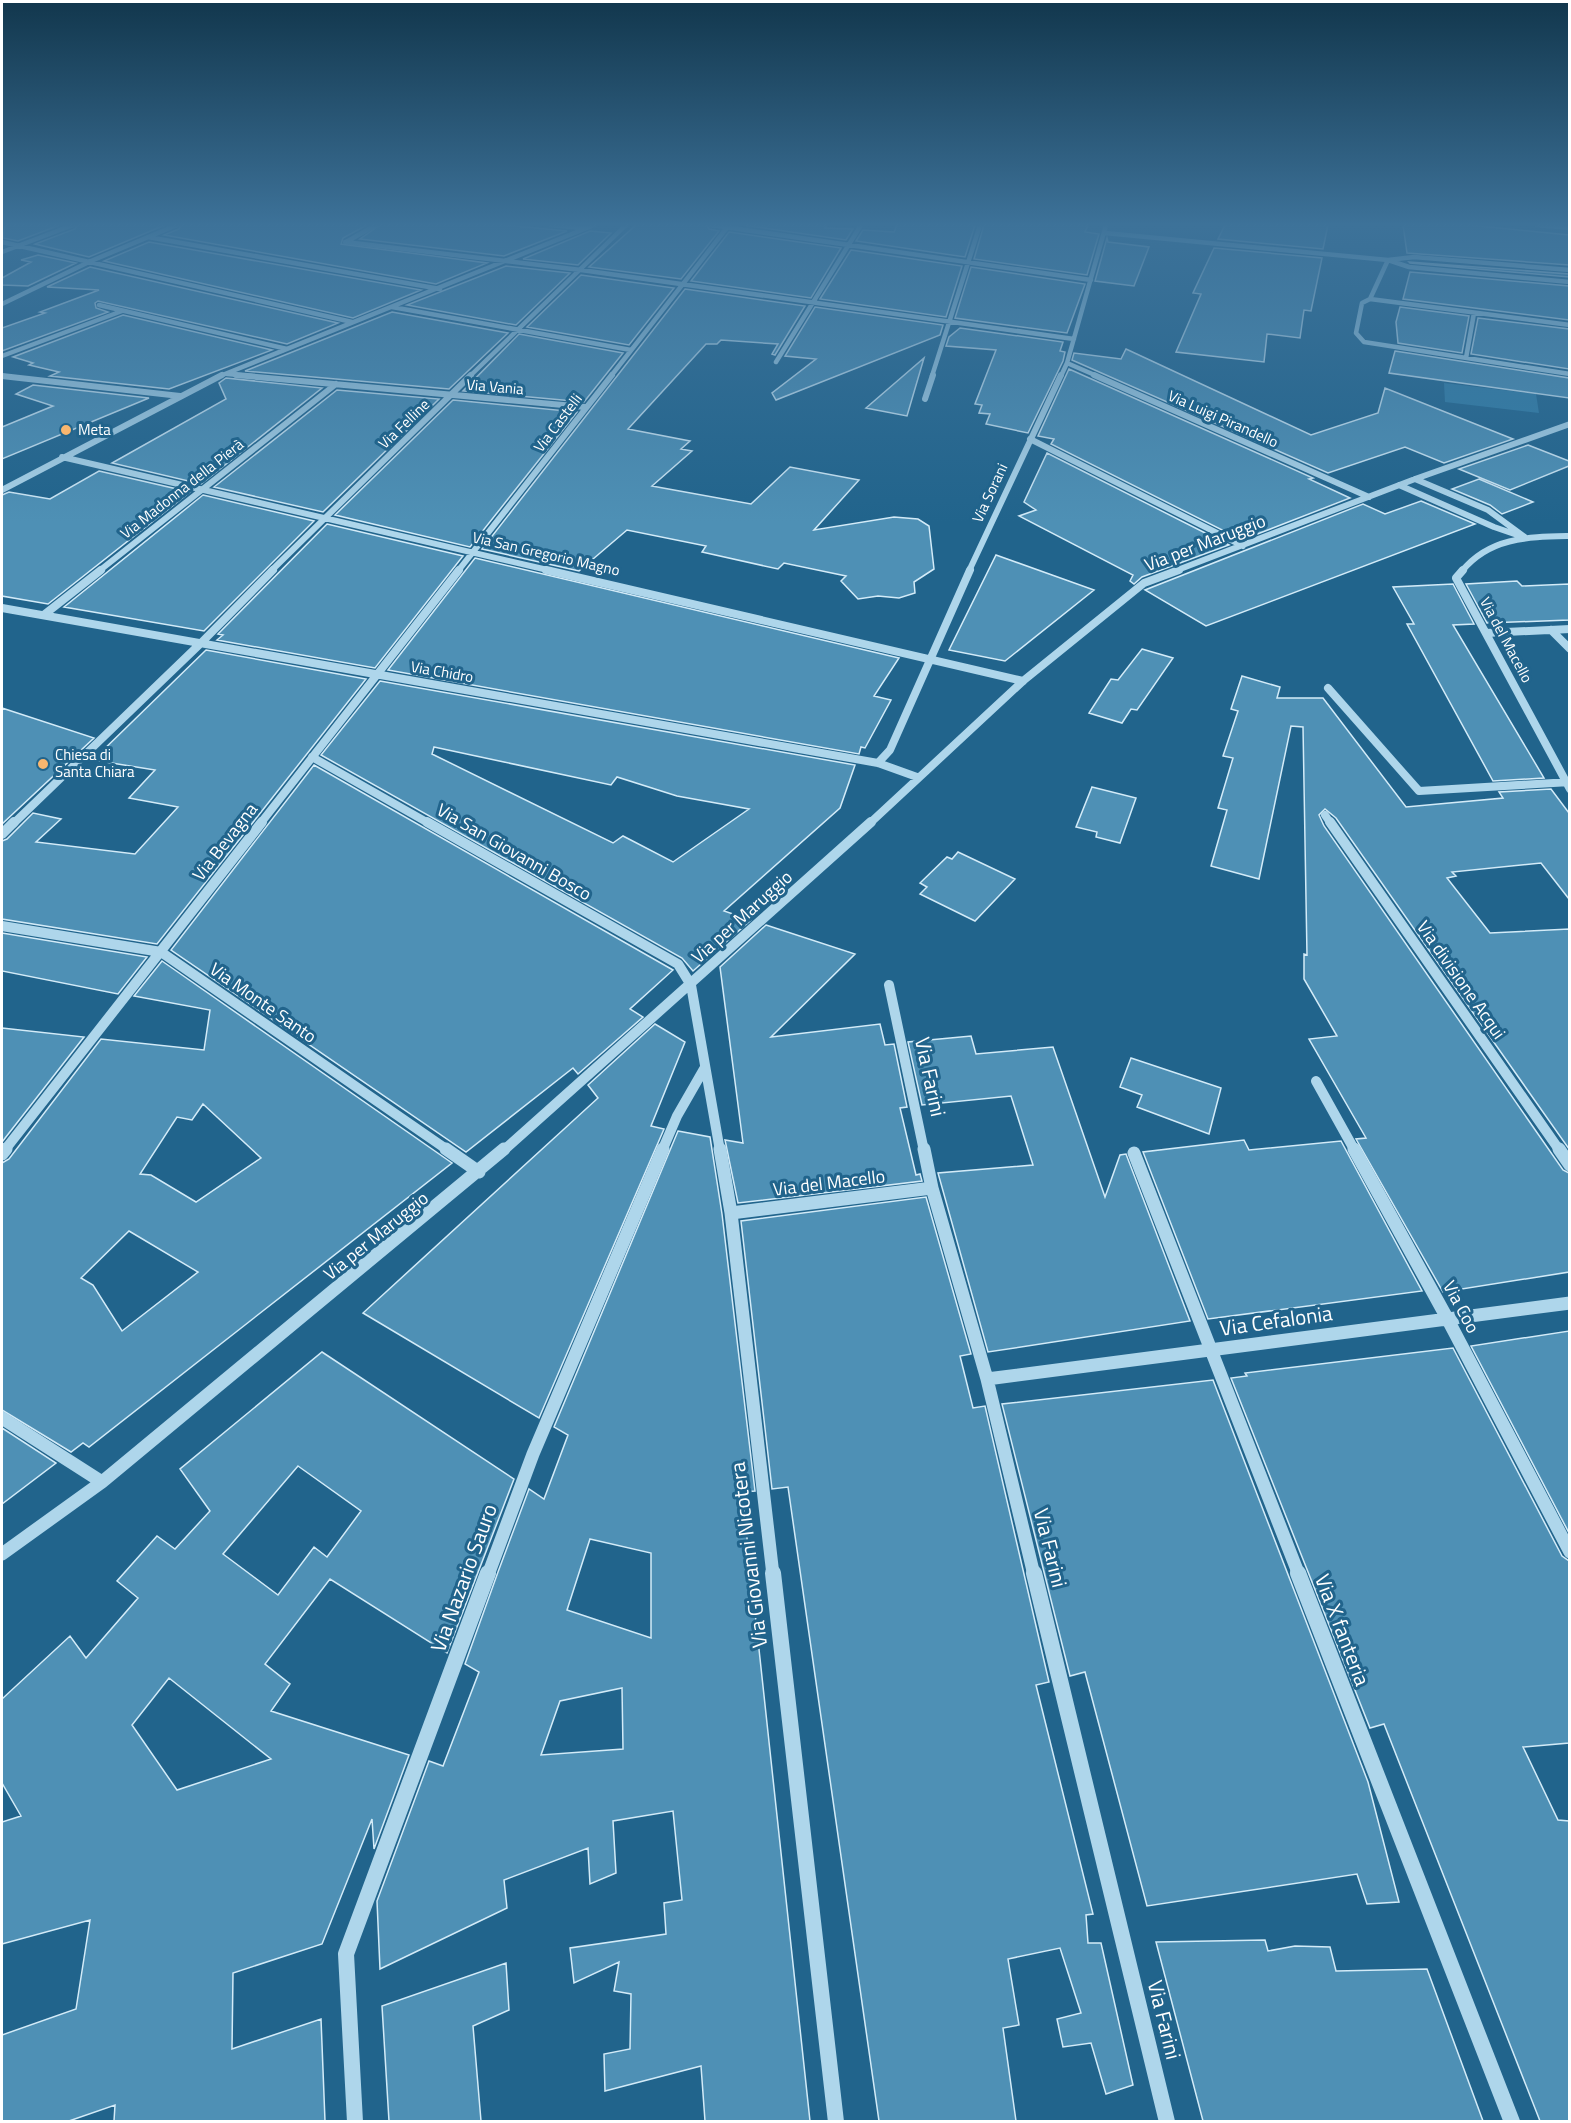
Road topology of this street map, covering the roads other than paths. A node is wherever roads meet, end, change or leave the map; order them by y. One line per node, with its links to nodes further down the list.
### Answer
1 (86, 324): 17 (street)
2 (182, 324): 15 (street)
3 (348, 324): 15 (street)
4 (486, 324): 13 (street)
5 (524, 324): 13 (street, Via Felline)
6 (651, 324): 16 (street, Via Castelli)
7 (799, 324): 19 (street)
8 (950, 324): 27 (street)
9 (966, 324): 14 (street)
10 (1078, 324): 14 (street, Via Sorani)
11 (1358, 324): 18 (street)
12 (1472, 324): 18 (street)
13 (518, 330): 16 (street); 25 (street, Via Felline)
14 (1074, 339): 20 (street, Via Sorani)
15 (286, 349): 21 (street)
16 (631, 350): 28 (street, Via Castelli)
17 (2, 356)
18 (1467, 358): 22 (street)
19 (776, 362)
20 (1066, 363): 30 (street, Via Sorani); 38 (street, Via Luigi Pirandello)
21 (224, 374): 24 (street, Via Vania); 26 (street)
22 (1569, 374)
23 (2, 376): 26 (street)
24 (336, 384): 25 (street, Via Vania); 36 (street, Via Madonna della Pierà)
25 (452, 395): 28 (street, Via Vania); 39 (street, Via Felline)
26 (181, 396): 31 (street)
27 (925, 399)
28 (585, 407): 43 (street, Via Castelli)
29 (1569, 424): 33 (street, Via per Maruggio)
30 (1030, 439): 42 (street); 51 (street, Via Sorani)
31 (62, 457): 34 (street); 36 (street, Via San Gregorio Magno)
32 (2, 479): 34 (street)
33 (1415, 479): 35 (street, Via per Maruggio); 41 (street)
34 (12, 484): 37 (street)
35 (1399, 485): 38 (street, Via per Maruggio); 41 (street)
36 (204, 489): 39 (street, Via San Gregorio Magno); 45 (street, Via Madonna della Pierà)
37 (2, 490)
38 (1369, 496): 42 (street, Via per Maruggio)
39 (324, 517): 43 (street, Via San Gregorio Magno); 49 (street, Via Felline)
40 (1569, 536): 41 (street)
41 (1526, 538): 48 (street, Via del Macello)
42 (1243, 546): 53 (street, Via per Maruggio)
43 (475, 552): 51 (street, Via San Gregorio Magno); 52 (street, Via Bevagna)
44 (2, 608): 45 (street, Via Chidro)
45 (45, 614): 49 (street, Via Chidro)
46 (1569, 629): 47 (street)
47 (1551, 630): 48 (street); 50 (street)
48 (1486, 633): 58 (street, Via del Macello)
49 (202, 642): 52 (street, Via Chidro); 60 (street, Via Felline)
50 (1569, 649)
51 (929, 657): 53 (street, Via San Gregorio Magno); 56 (street, Via Sorani)
52 (378, 674): 55 (street, Via Bevagna); 56 (street, Via Chidro)
53 (1023, 681): 57 (street, Via per Maruggio)
54 (1328, 688): 58 (street)
55 (312, 757): 62 (street, Via Bevagna); 63 (street, Via San Giovanni Bosco)
56 (878, 763): 57 (street, Via Chidro)
57 (917, 777): 63 (street, Via per Maruggio)
58 (1568, 785)
59 (1325, 815): 69 (street, Via divisione Acqui)
60 (2, 834)
61 (2, 926): 62 (street, Via Monte Santo)
62 (161, 952): 68 (street, Via Bevagna); 70 (street, Via Monte Santo)
63 (691, 985): 65 (street, Via Giovanni Nicotera); 70 (street, Via per Maruggio)
64 (890, 985): 71 (street, Via Farini)
65 (704, 1069): 72 (street, Via Giovanni Nicotera); 81 (street, Via Nazario Sauro)
66 (1316, 1081): 74 (street, Via Coo)
67 (1134, 1153): 75 (street, Via X fanteria)
68 (2, 1154)
69 (1569, 1165)
70 (479, 1172): 78 (street, Via per Maruggio)
71 (932, 1188): 72 (street, Via del Macello); 76 (street, Via Farini)
72 (731, 1212): 82 (street, Via Giovanni Nicotera)
73 (1569, 1303): 74 (street, Via Cefalonia)
74 (1447, 1318): 75 (street, Via Cefalonia); 79 (street, Via Coo)
75 (1210, 1350): 76 (street, Via Cefalonia); 84 (street, Via X fanteria)
76 (987, 1379): 83 (street, Via Farini)
77 (2, 1418): 78 (street)
78 (102, 1482): 80 (street, Via per Maruggio)
79 (1569, 1552)
80 (2, 1554)
81 (355, 2121)
82 (836, 2121)
83 (1167, 2121)
84 (1512, 2121)

